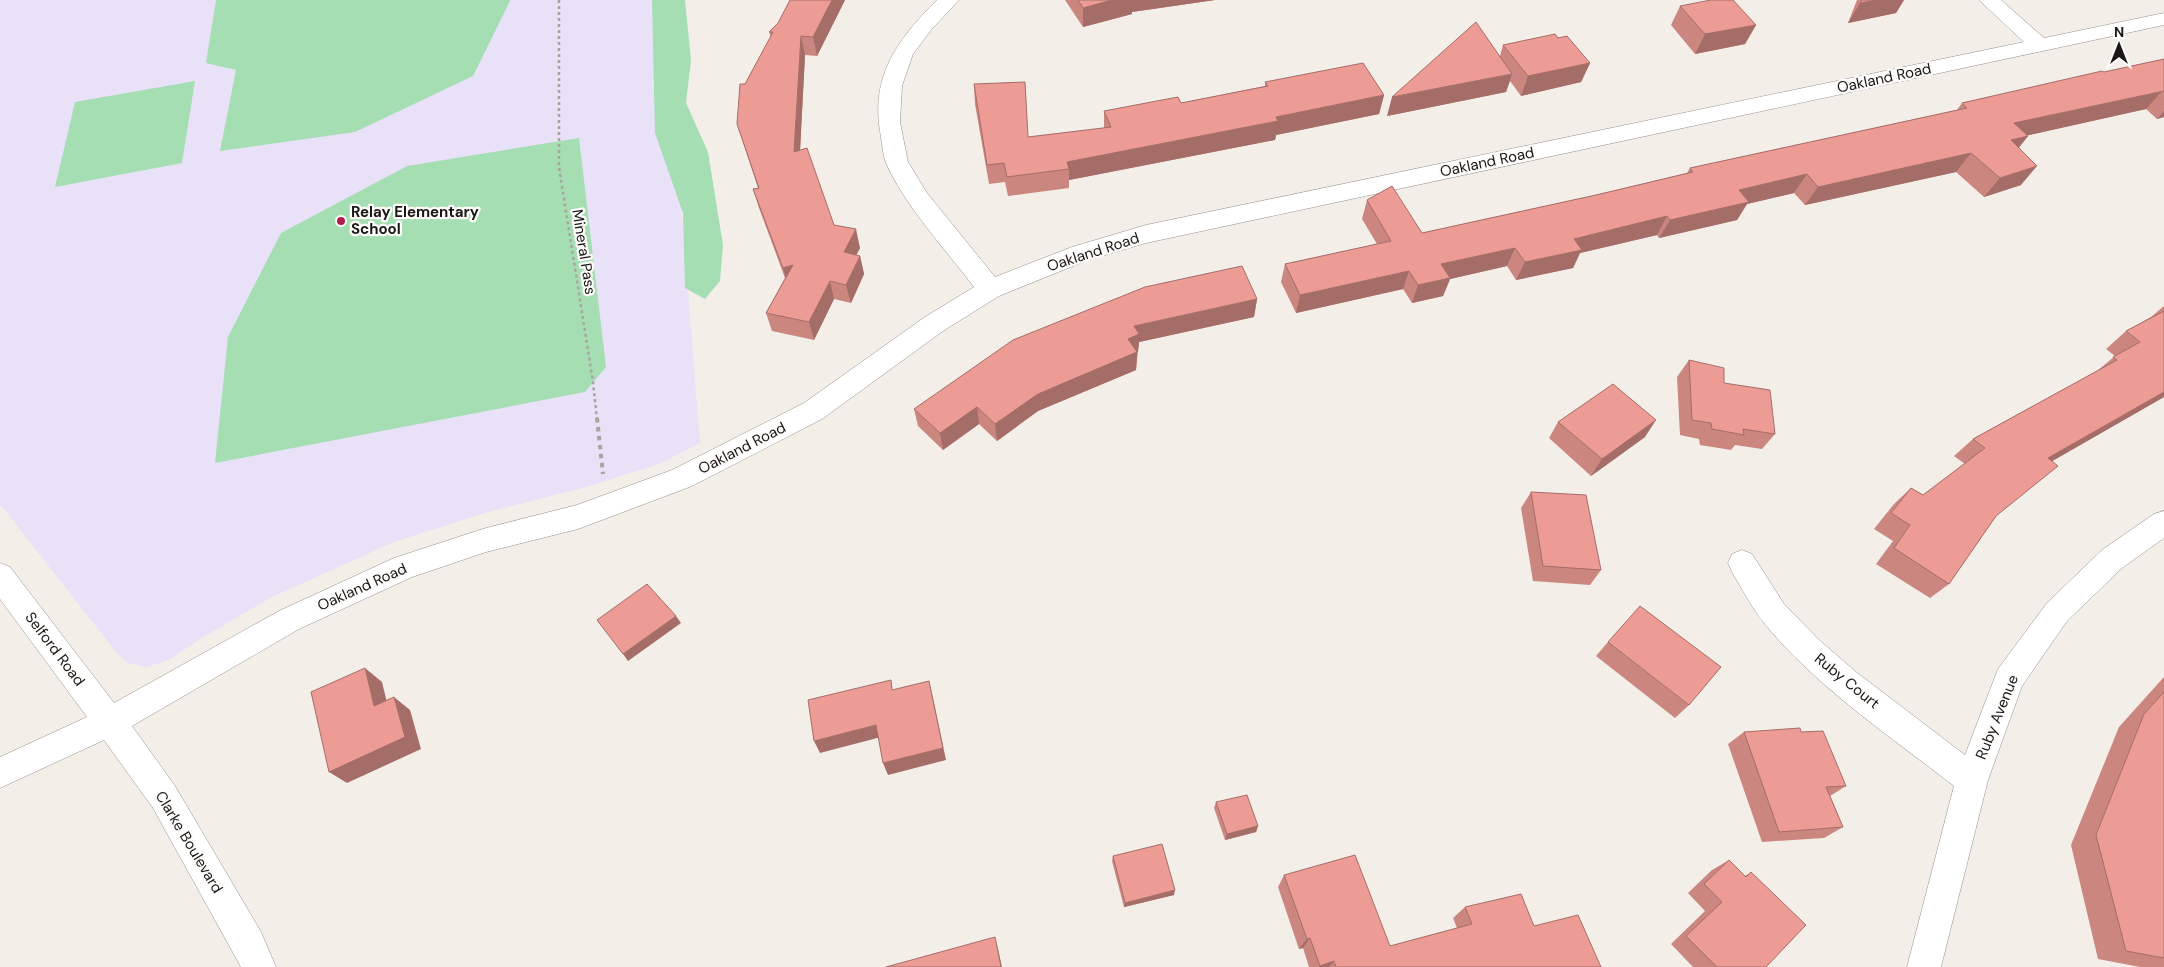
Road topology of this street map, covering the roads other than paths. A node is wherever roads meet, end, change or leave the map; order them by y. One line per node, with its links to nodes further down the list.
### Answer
1 (948, 0): 5 (street)
2 (1990, 0): 4 (street)
3 (2164, 19): 4 (street, Oakland Road)
4 (2041, 46): 5 (street, Oakland Road)
5 (990, 289): 9 (street, Oakland Road)
6 (2164, 523): 11 (street, Ruby Avenue)
7 (1742, 563): 11 (street, Ruby Court)
8 (0, 576): 9 (street, Selford Road)
9 (110, 722): 10 (street, Oakland Road); 13 (street, Clarke Boulevard)
10 (0, 773)
11 (1972, 780): 12 (street, Ruby Avenue)
12 (1928, 966)
13 (259, 967)

